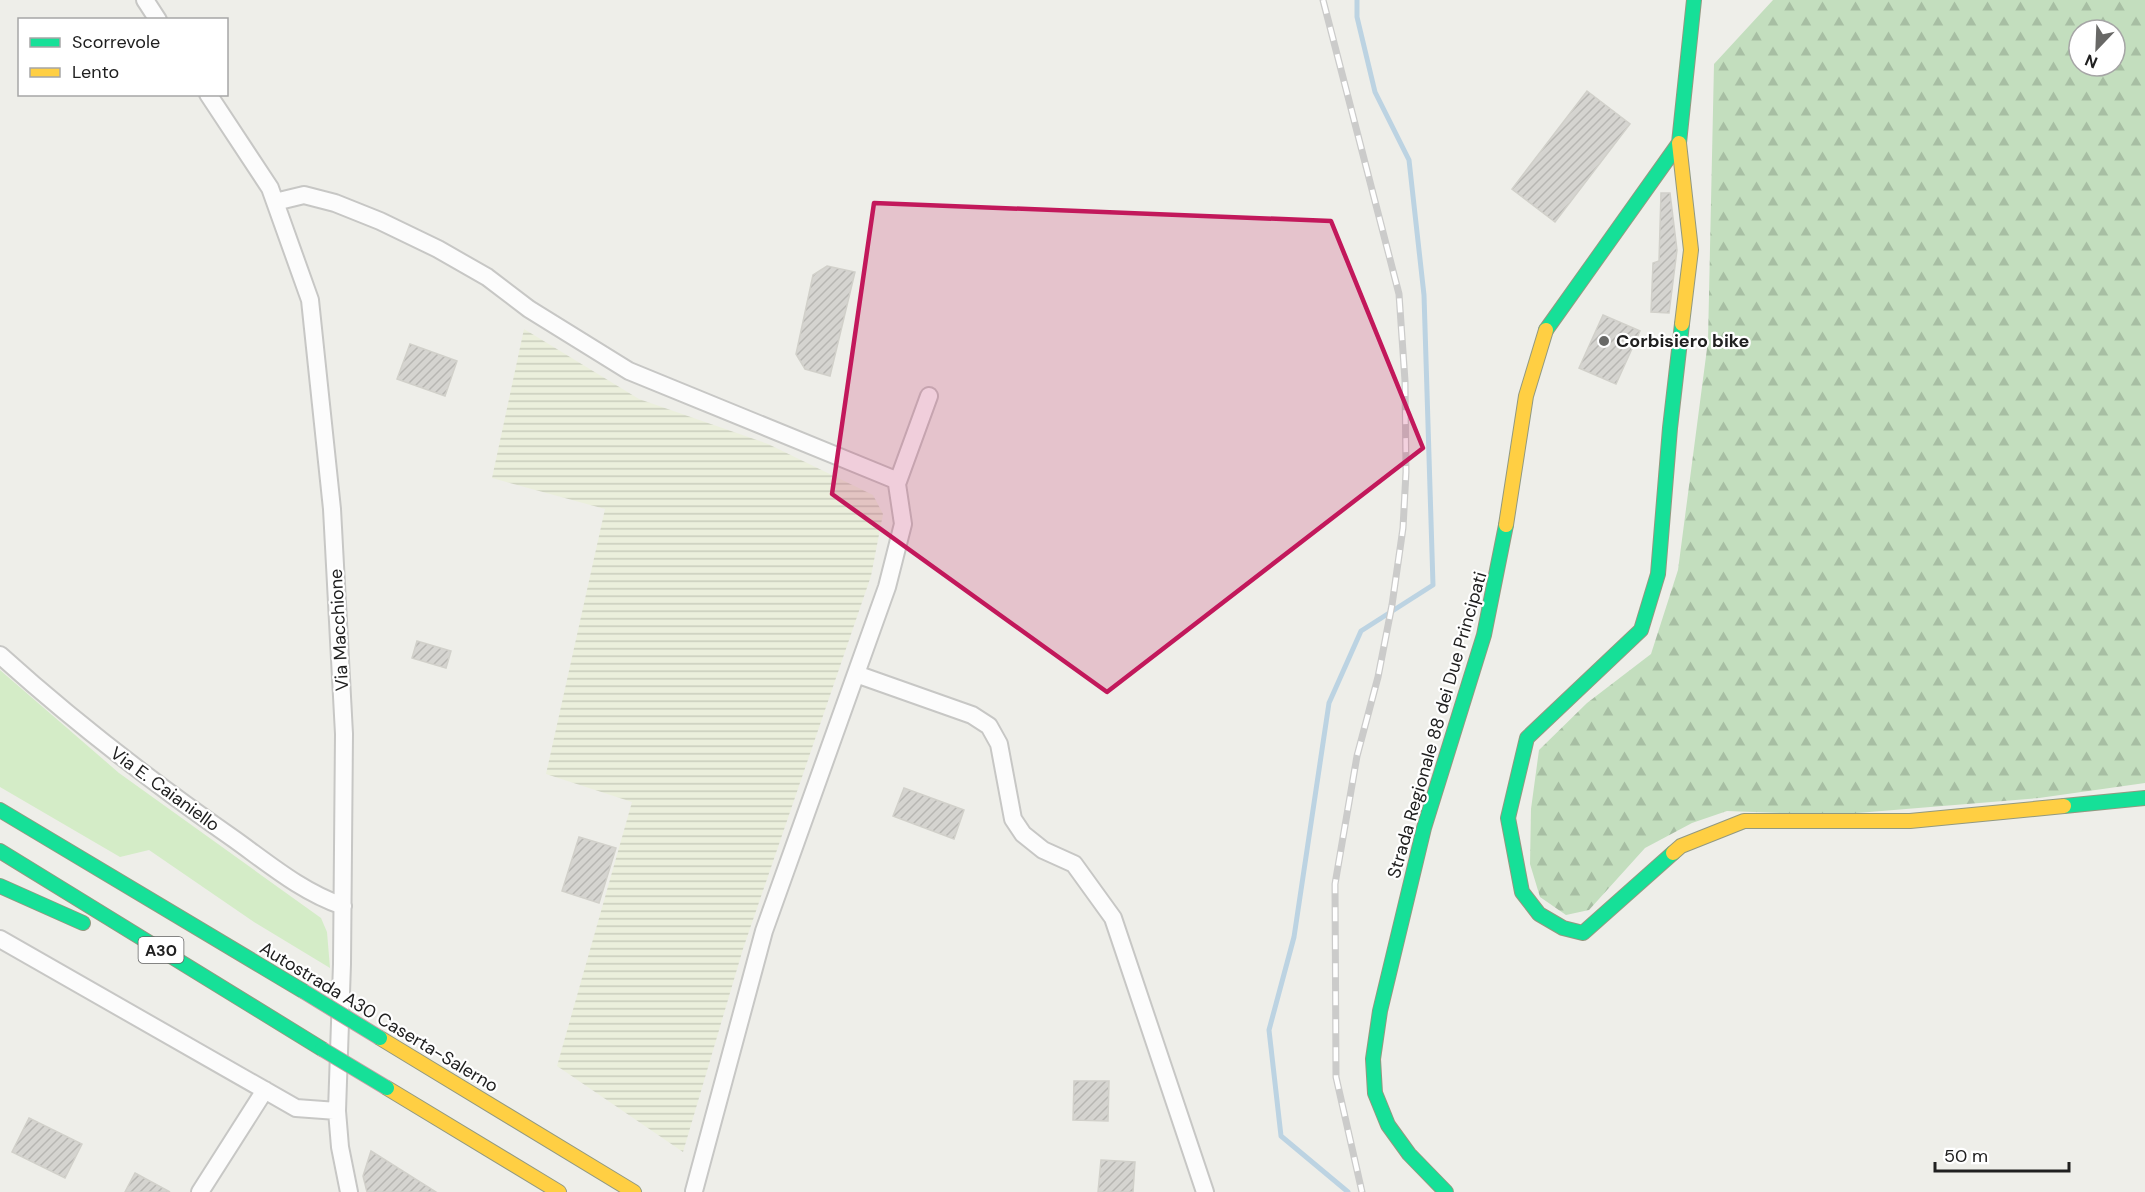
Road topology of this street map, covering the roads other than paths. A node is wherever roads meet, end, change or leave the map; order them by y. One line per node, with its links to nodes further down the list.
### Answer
1 (145, 0): 3 (street)
2 (1694, 0): 5 (main road, Strada Regionale 88 dei Due Principati)
3 (157, 18)
4 (209, 96): 6 (street, Via Macchione)
5 (1679, 143): 11 (main road); 28 (main road, Strada Regionale 88 dei Due Principati)
6 (275, 202): 8 (street); 15 (street, Via Macchione)
7 (929, 396): 8 (street)
8 (898, 481): 10 (street)
9 (0, 655): 15 (street, Via E. Caianiello)
10 (856, 674): 22 (street); 27 (street)
11 (2145, 798)
12 (0, 810): 26 (main road, Autostrada A30 Caserta-Salerno / A30, bridge)
13 (0, 851): 19 (main road, A30)
14 (0, 886): 16 (main road)
15 (343, 906): 21 (street, Via Macchione)
16 (96, 930)
17 (0, 939): 20 (street)
18 (146, 958): 19 (main road)
19 (322, 1049): 25 (main road, A30, bridge)
20 (265, 1090): 21 (street); 23 (street)
21 (337, 1111): 24 (street, Via Macchione)
22 (694, 1191)
23 (200, 1192)
24 (349, 1192)
25 (559, 1192)
26 (634, 1192)
27 (1205, 1192)
28 (1446, 1192)

